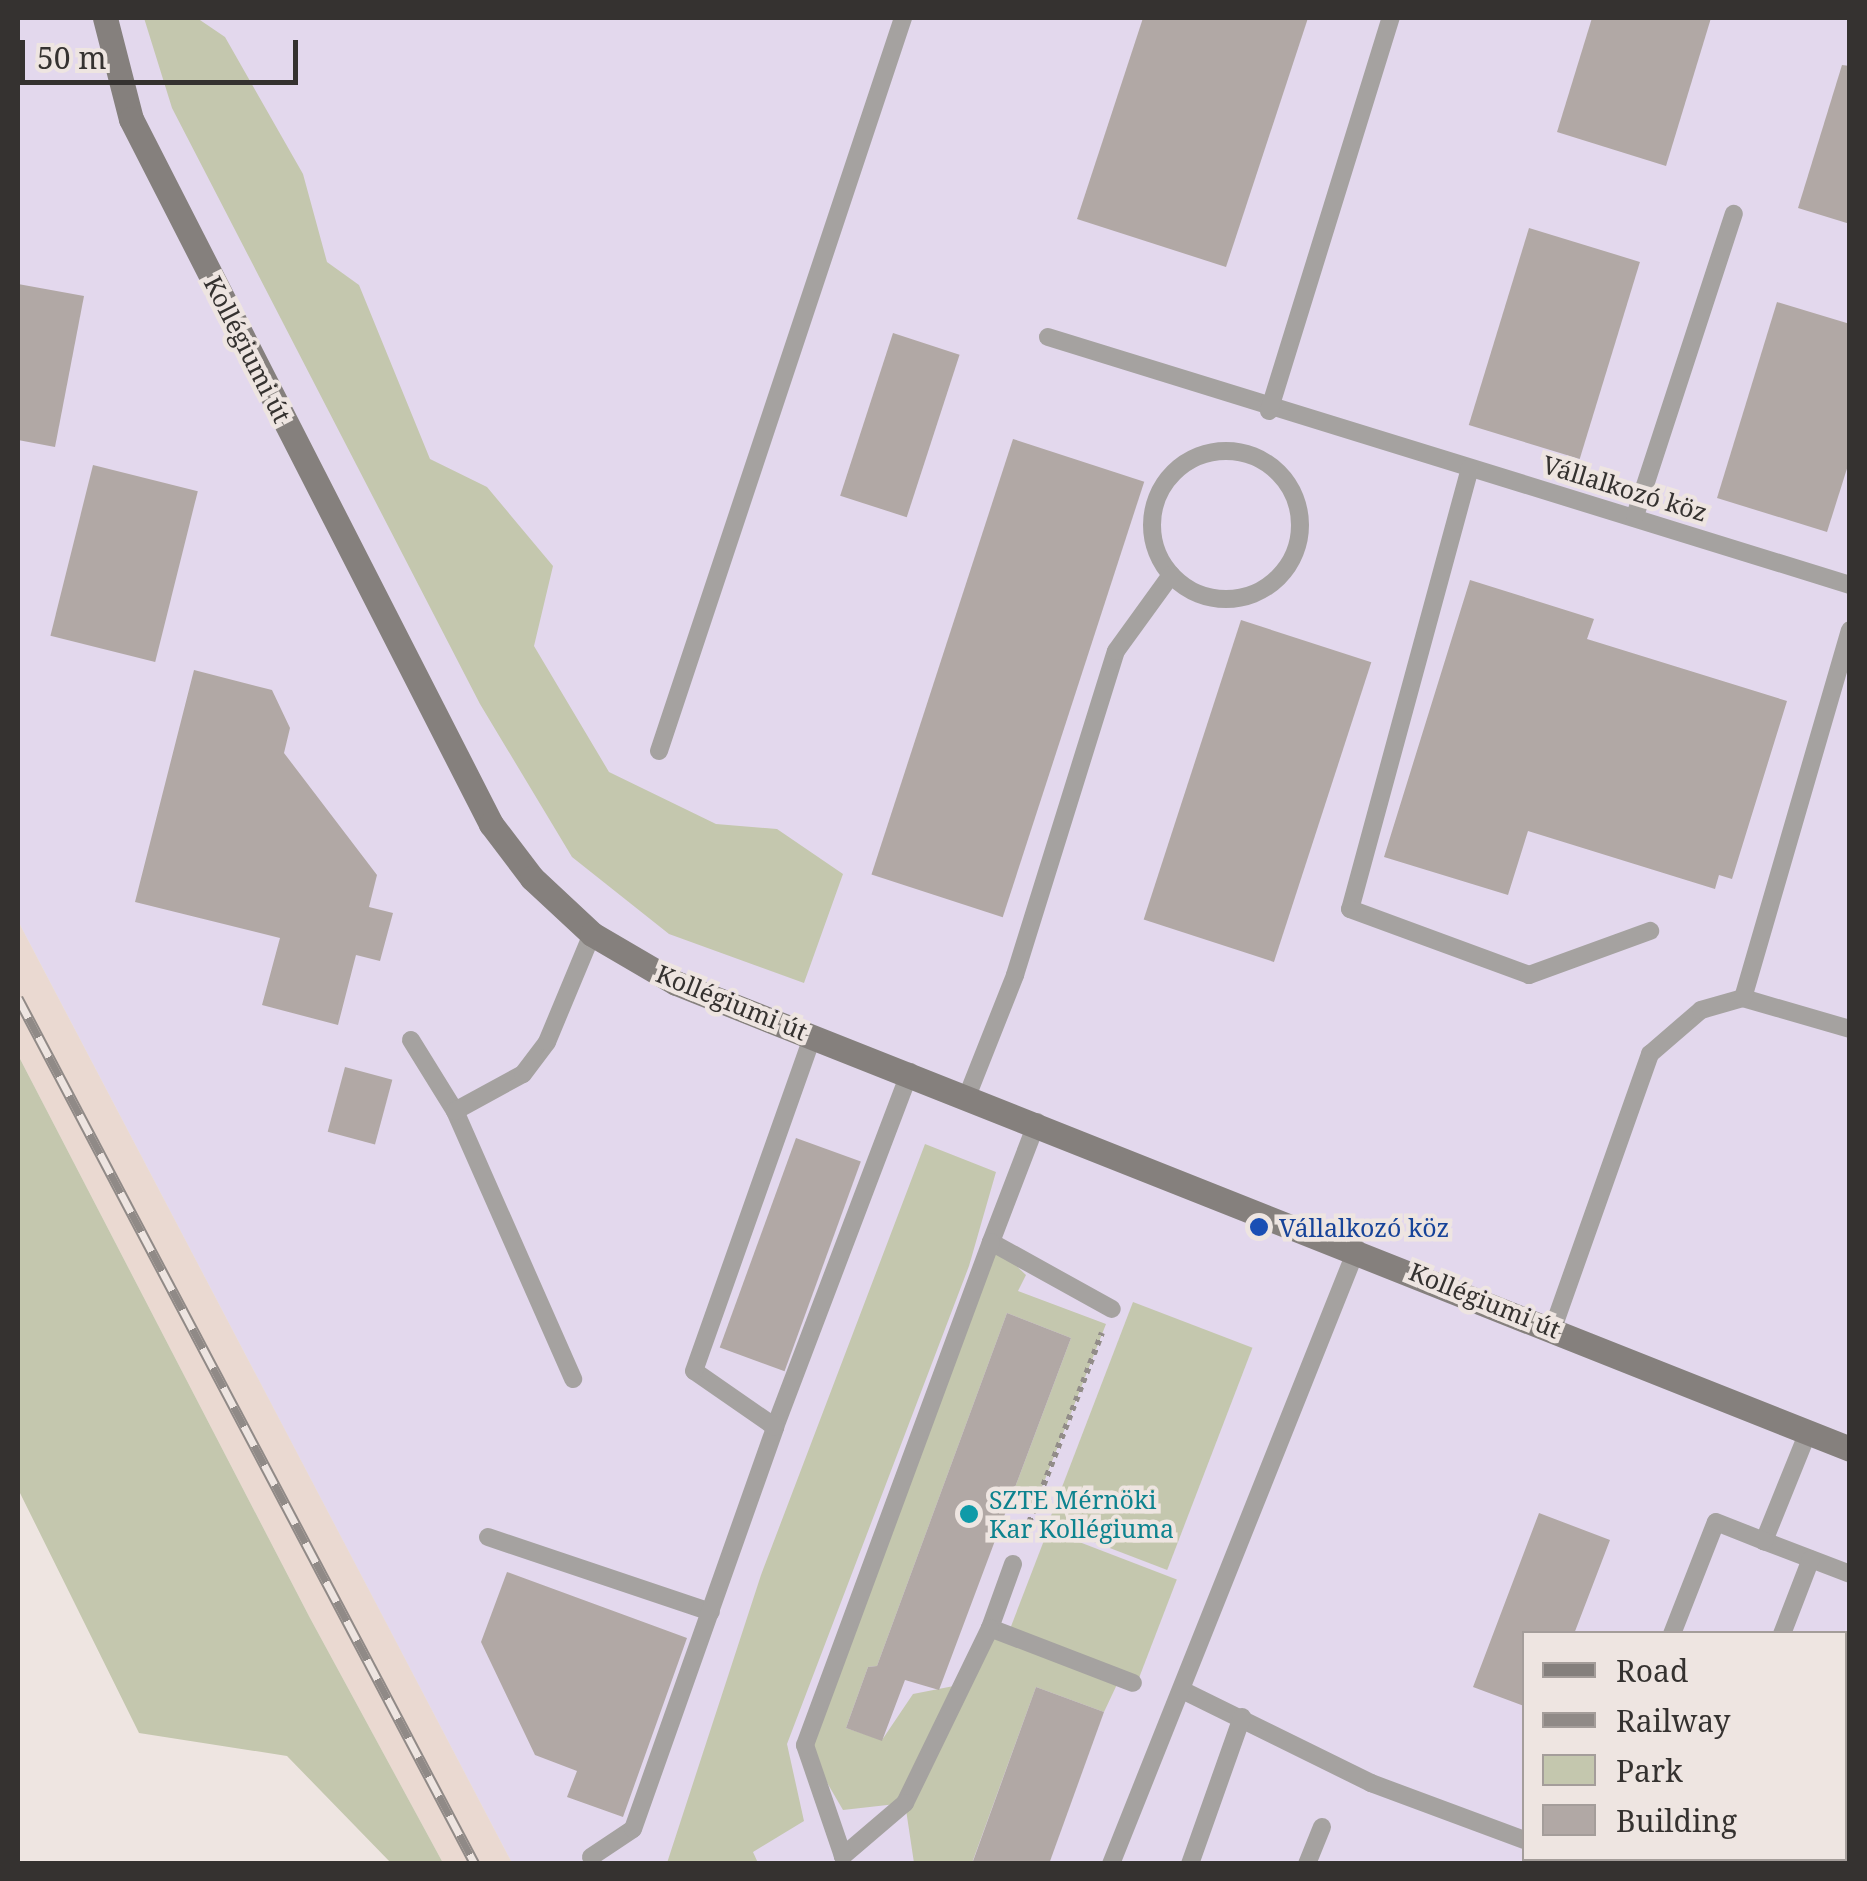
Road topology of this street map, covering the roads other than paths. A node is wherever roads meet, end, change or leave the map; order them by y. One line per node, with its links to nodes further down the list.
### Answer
1 (105, 18): 14 (street, Kollégiumi út)
2 (903, 18): 12 (lane)
3 (1392, 18): 6 (lane)
4 (1734, 214): 8 (lane)
5 (1048, 337): 6 (lane, Vállalkozó köz)
6 (1269, 411): 7 (lane, Vállalkozó köz)
7 (1470, 468): 8 (lane, Vállalkozó köz); 13 (lane)
8 (1635, 516): 10 (lane, Vállalkozó köz)
9 (1171, 575): 9 (lane); 20 (lane)
10 (1850, 585)
11 (1850, 630): 15 (lane)
12 (659, 750)
13 (1650, 930)
14 (592, 934): 17 (street, Kollégiumi út); 21 (lane)
15 (1743, 998): 16 (lane); 26 (lane)
16 (1850, 1029)
17 (813, 1035): 19 (street, Kollégiumi út); 28 (lane)
18 (411, 1040): 21 (lane)
19 (910, 1072): 20 (street, Kollégiumi út); 28 (lane)
20 (968, 1094): 22 (street, Kollégiumi út)
21 (455, 1111): 27 (lane)
22 (1037, 1122): 23 (lane); 24 (street, Kollégiumi út)
23 (991, 1242): 25 (lane); 46 (lane)
24 (1357, 1248): 26 (street, Kollégiumi út); 41 (lane)
25 (1112, 1309)
26 (1553, 1328): 29 (street, Kollégiumi út)
27 (573, 1379)
28 (775, 1427): 36 (lane)
29 (1808, 1432): 30 (street, Kollégiumi út); 32 (lane)
30 (1850, 1449)
31 (488, 1537): 36 (lane)
32 (1764, 1541): 33 (lane); 38 (lane)
33 (1811, 1559): 35 (lane); 39 (lane)
34 (1013, 1564): 37 (lane)
35 (1850, 1574)
36 (711, 1612): 45 (lane)
37 (990, 1628): 40 (lane); 46 (lane)
38 (1673, 1631)
39 (1783, 1631)
40 (1133, 1682)
41 (1182, 1690): 42 (lane); 47 (lane)
42 (1242, 1717): 44 (lane); 48 (lane)
43 (1322, 1827): 49 (lane)
44 (1522, 1839)
45 (591, 1857)
46 (846, 1860)
47 (1111, 1864)
48 (1190, 1864)
49 (1306, 1864)

